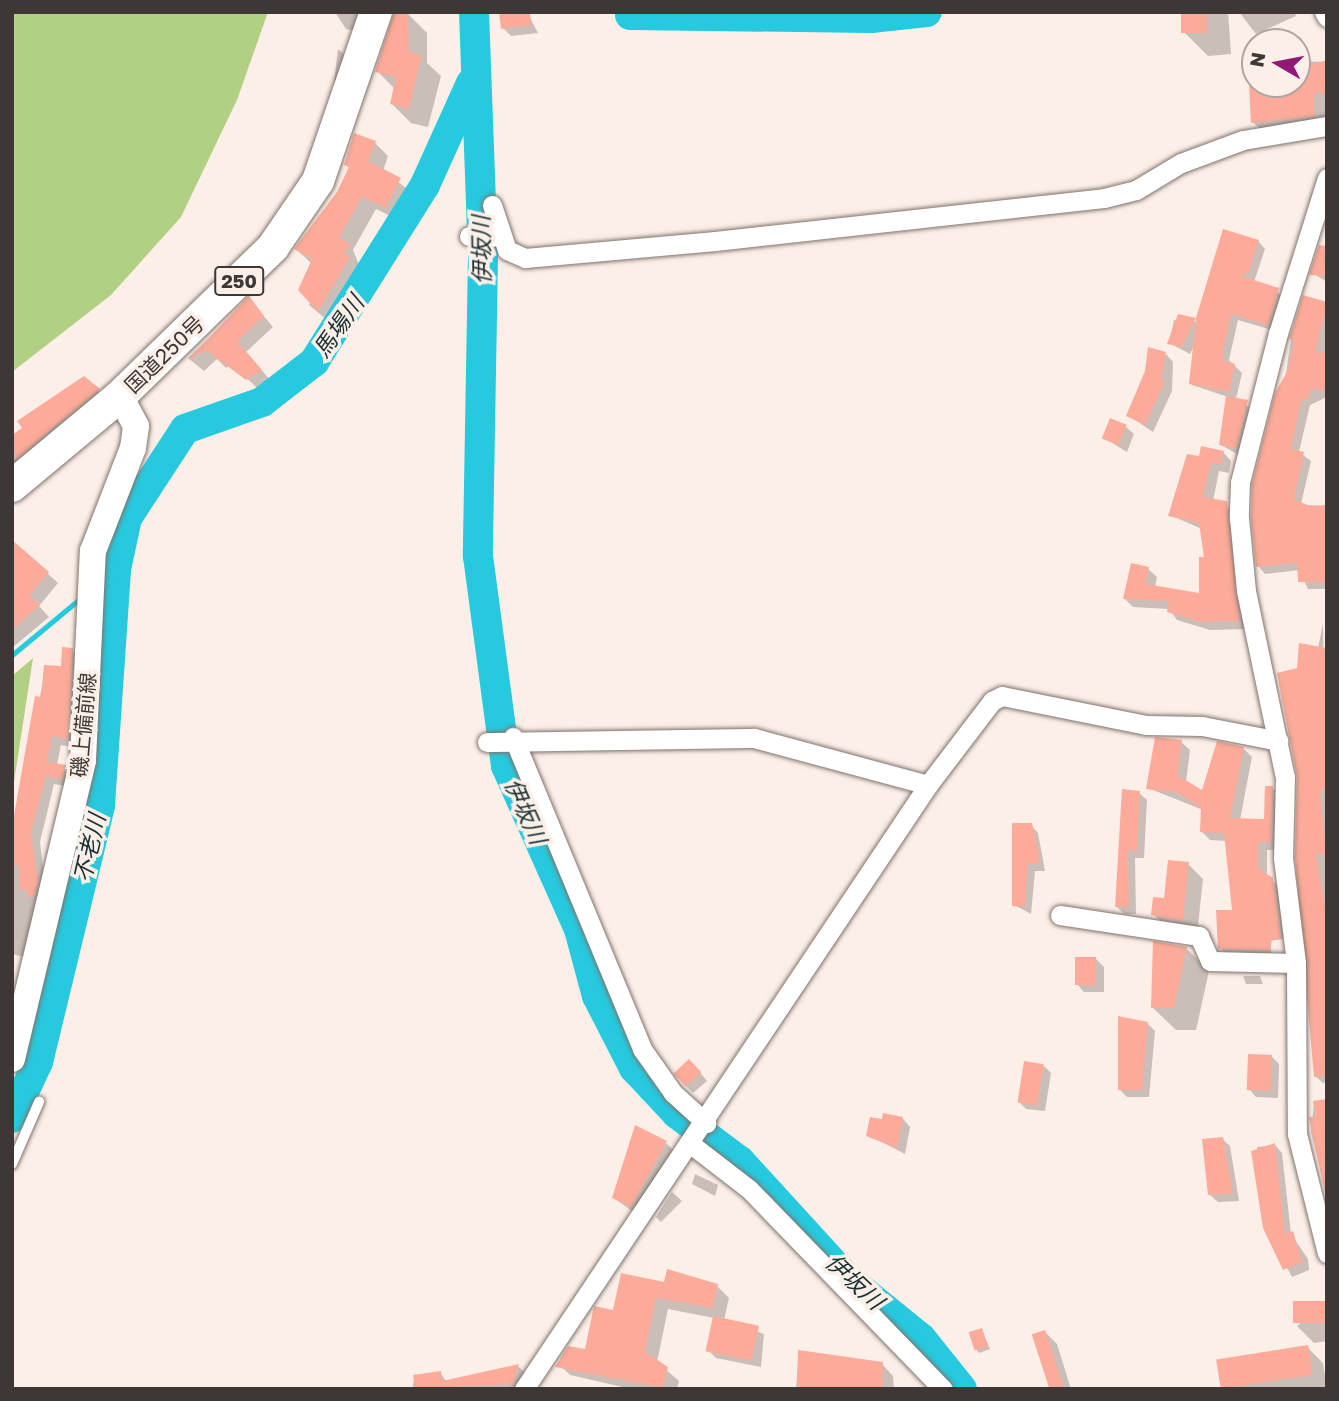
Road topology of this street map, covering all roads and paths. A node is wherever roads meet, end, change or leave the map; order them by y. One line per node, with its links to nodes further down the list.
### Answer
1 (376, 12): 7 (highway, 国道250号 / 250)
2 (1324, 12): 3 (street)
3 (1327, 17)
4 (1327, 126): 6 (street)
5 (1327, 178): 9 (street)
6 (492, 205)
7 (120, 396): 8 (highway, 国道250号 / 250); 13 (main road, 磯上備前線)
8 (12, 486)
9 (1279, 741): 10 (street); 12 (street)
10 (928, 785): 15 (street); 15 (street)
11 (1060, 915): 12 (street)
12 (1296, 963): 17 (street)
13 (12, 1059)
14 (39, 1102): 16 (lane)
15 (699, 1134): 18 (street); 19 (street)
16 (12, 1164)
17 (1327, 1253)
18 (524, 1389)
19 (943, 1389)

